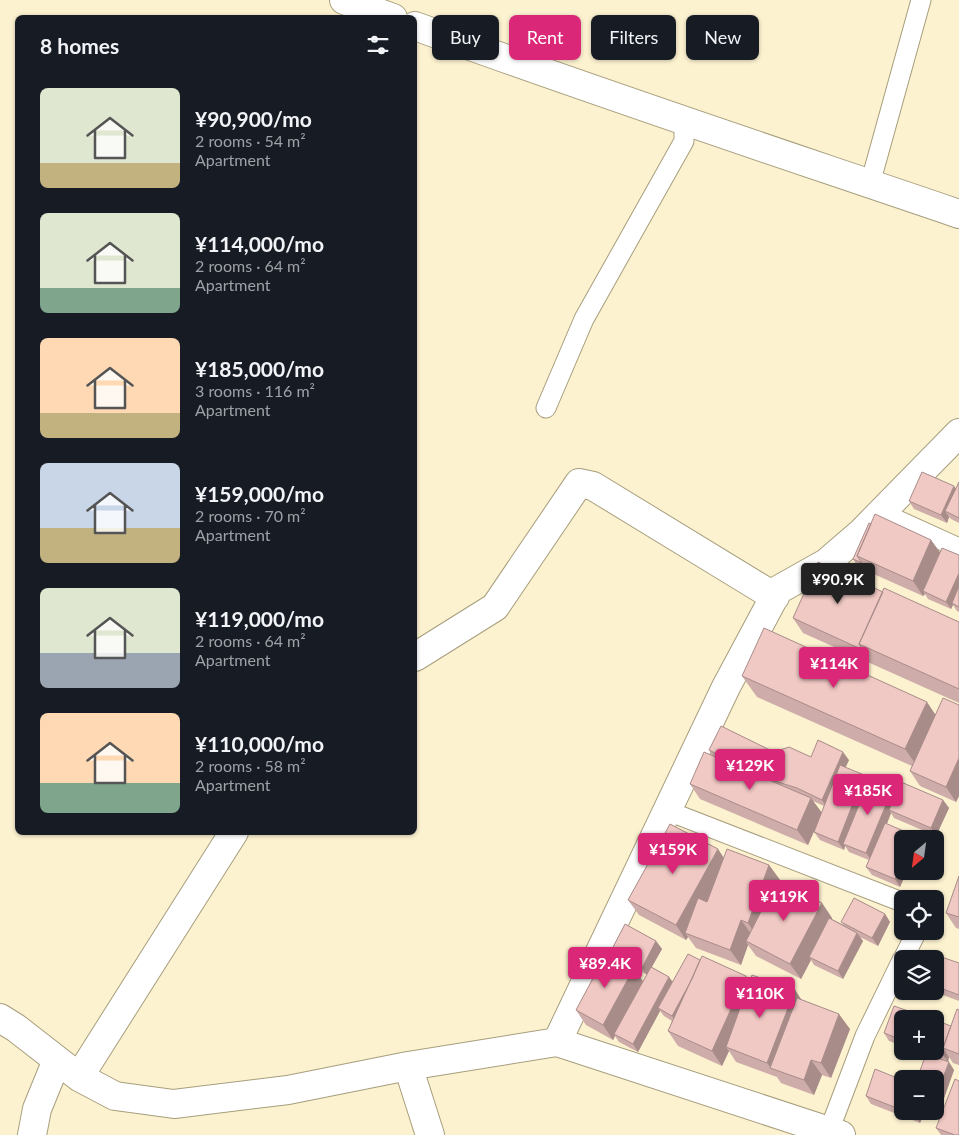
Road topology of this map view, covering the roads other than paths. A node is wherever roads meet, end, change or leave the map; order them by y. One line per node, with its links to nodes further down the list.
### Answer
1 (344, 0): 3 (street)
2 (921, 0): 6 (lane)
3 (385, 15)
4 (417, 27): 5 (street)
5 (684, 122): 6 (street); 8 (lane)
6 (870, 184): 7 (street)
7 (959, 214)
8 (546, 408)
9 (959, 433): 10 (street)
10 (882, 512): 11 (lane); 12 (street)
11 (959, 548)
12 (775, 596): 13 (street); 14 (street)
13 (417, 656)
14 (668, 811): 16 (lane); 19 (street)
15 (232, 835): 22 (street)
16 (894, 899)
17 (894, 977): 23 (lane)
18 (0, 1018): 20 (street)
19 (557, 1042): 21 (street); 23 (street)
20 (57, 1060): 22 (street); 24 (street)
21 (408, 1066): 22 (street); 25 (street)
22 (79, 1077)
23 (835, 1133)
24 (32, 1135)
25 (430, 1135)

